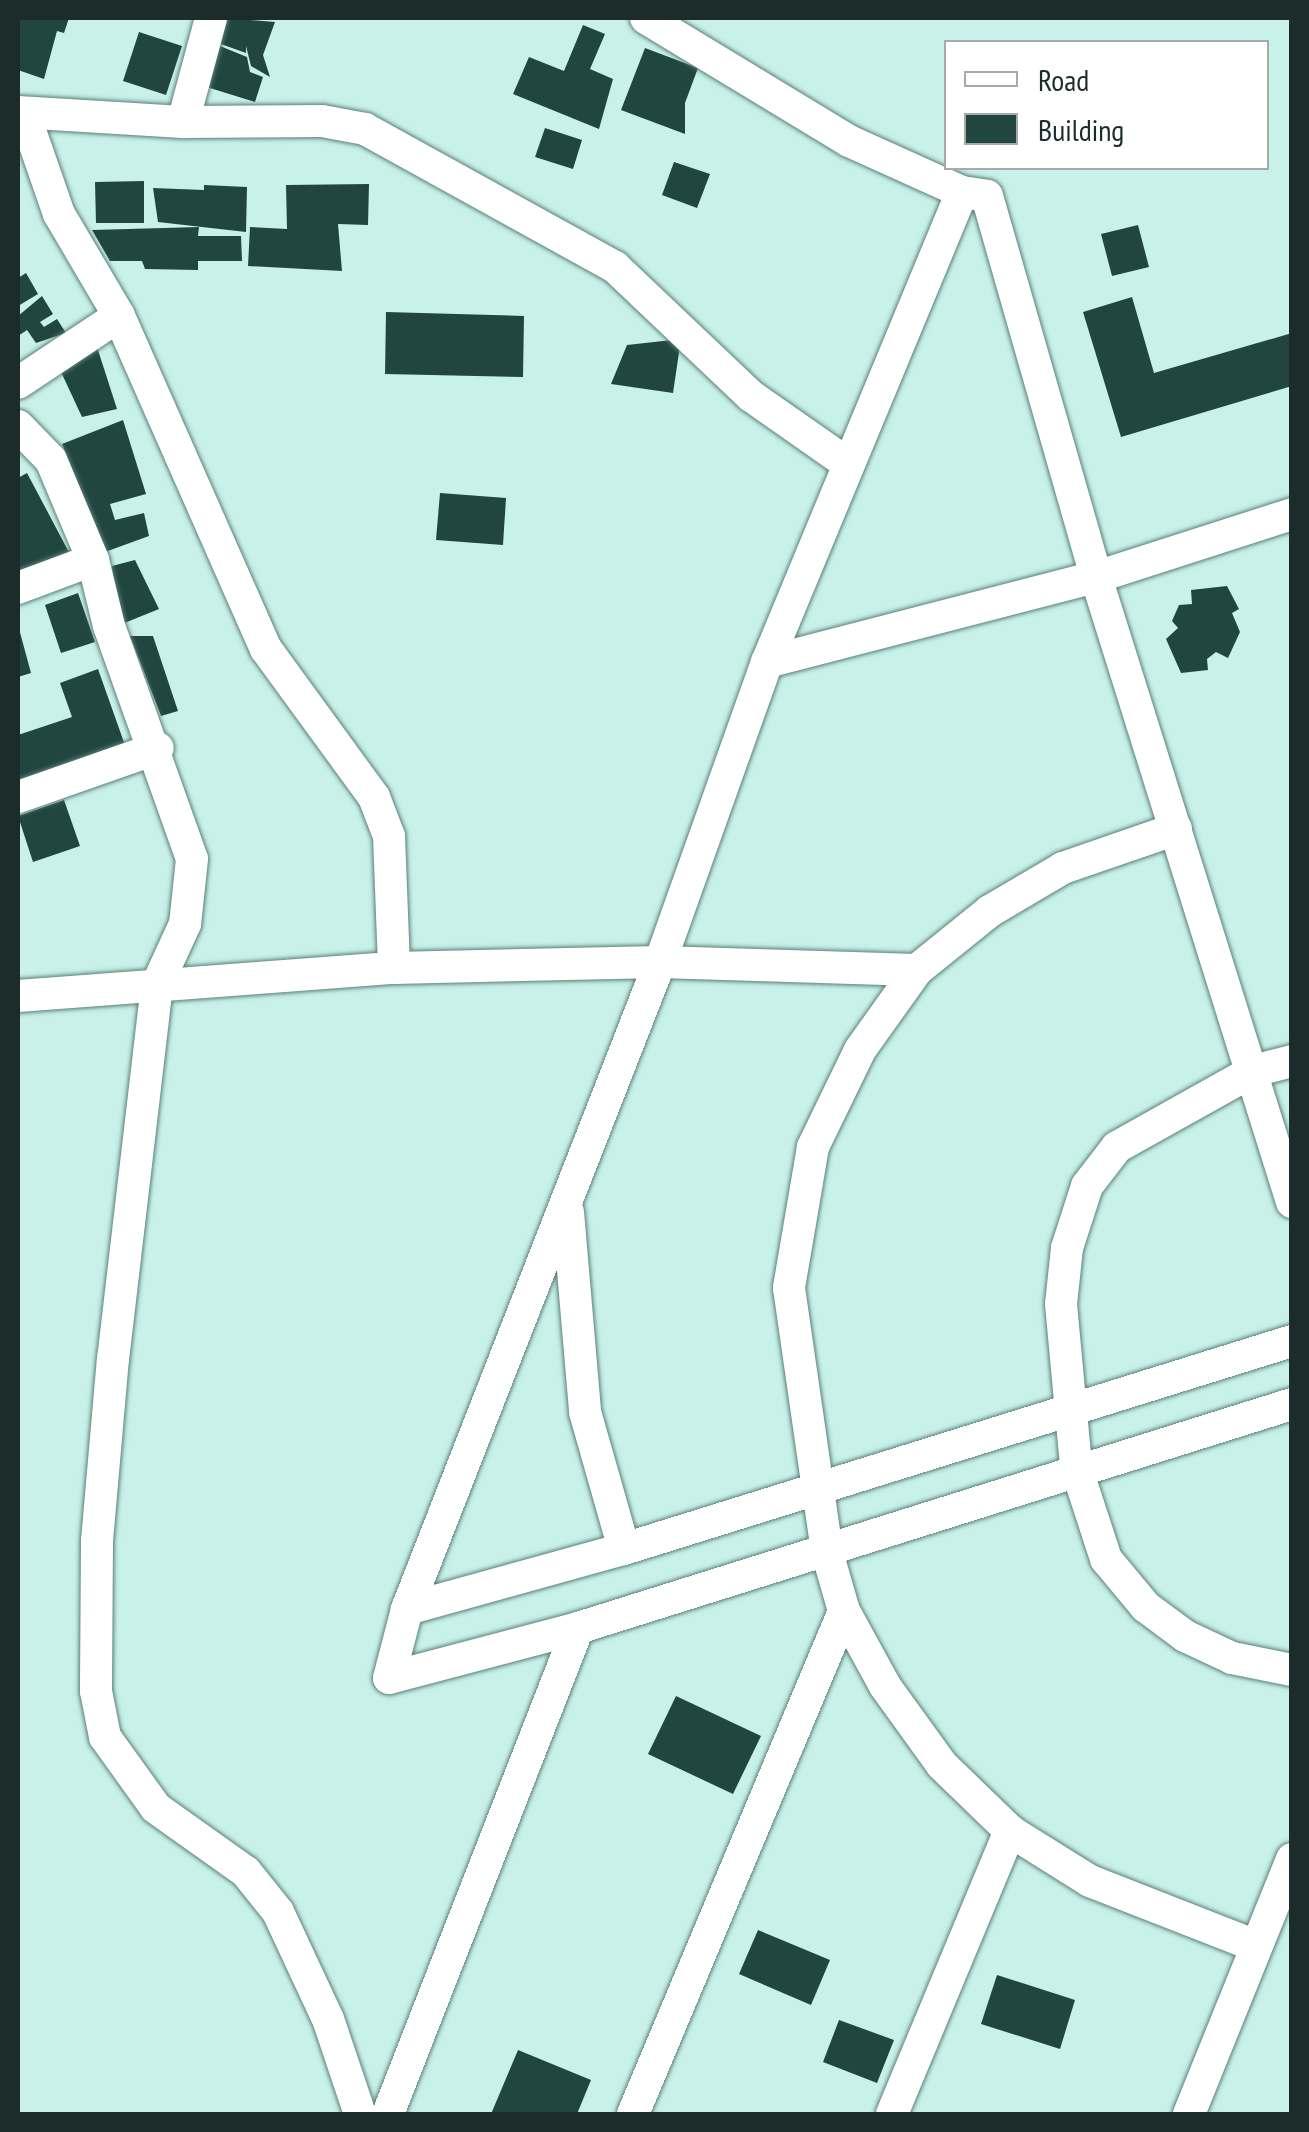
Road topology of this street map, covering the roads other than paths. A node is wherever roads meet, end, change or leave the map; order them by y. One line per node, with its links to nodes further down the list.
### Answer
1 (211, 18): 4 (street)
2 (646, 18): 5 (street)
3 (22, 114): 4 (street); 6 (street)
4 (183, 122): 9 (street)
5 (962, 192): 9 (street); 12 (street)
6 (120, 316): 7 (street); 19 (street)
7 (18, 383)
8 (18, 426): 11 (street)
9 (848, 464): 14 (street)
10 (1292, 514): 12 (street)
11 (93, 560): 13 (street); 15 (street)
12 (1096, 577): 14 (street); 17 (street)
13 (18, 588)
14 (768, 662): 18 (street)
15 (158, 748): 16 (street); 21 (street)
16 (18, 797)
17 (1176, 828): 20 (street); 24 (street)
18 (660, 962): 19 (street); 20 (street); 25 (street)
19 (394, 968): 21 (street)
20 (917, 970): 31 (street)
21 (157, 985): 22 (street); 41 (street)
22 (18, 996)
23 (1292, 1061): 24 (street)
24 (1253, 1071): 26 (street); 29 (street)
25 (568, 1202): 32 (street); 34 (street)
26 (1292, 1202)
27 (1292, 1341): 29 (street)
28 (1292, 1404): 30 (street)
29 (1066, 1408): 30 (street); 31 (street)
30 (1076, 1467): 33 (street); 37 (street)
31 (818, 1488): 32 (street); 33 (street)
32 (624, 1549): 34 (street)
33 (826, 1552): 35 (street); 36 (street)
34 (406, 1609): 36 (street)
35 (844, 1612): 38 (street); 43 (street)
36 (578, 1628): 42 (street)
37 (1292, 1670)
38 (1010, 1831): 40 (street); 44 (street)
39 (1292, 1859): 40 (street)
40 (1256, 1946): 45 (street)
41 (360, 2114)
42 (388, 2114)
43 (633, 2114)
44 (892, 2114)
45 (1189, 2114)

